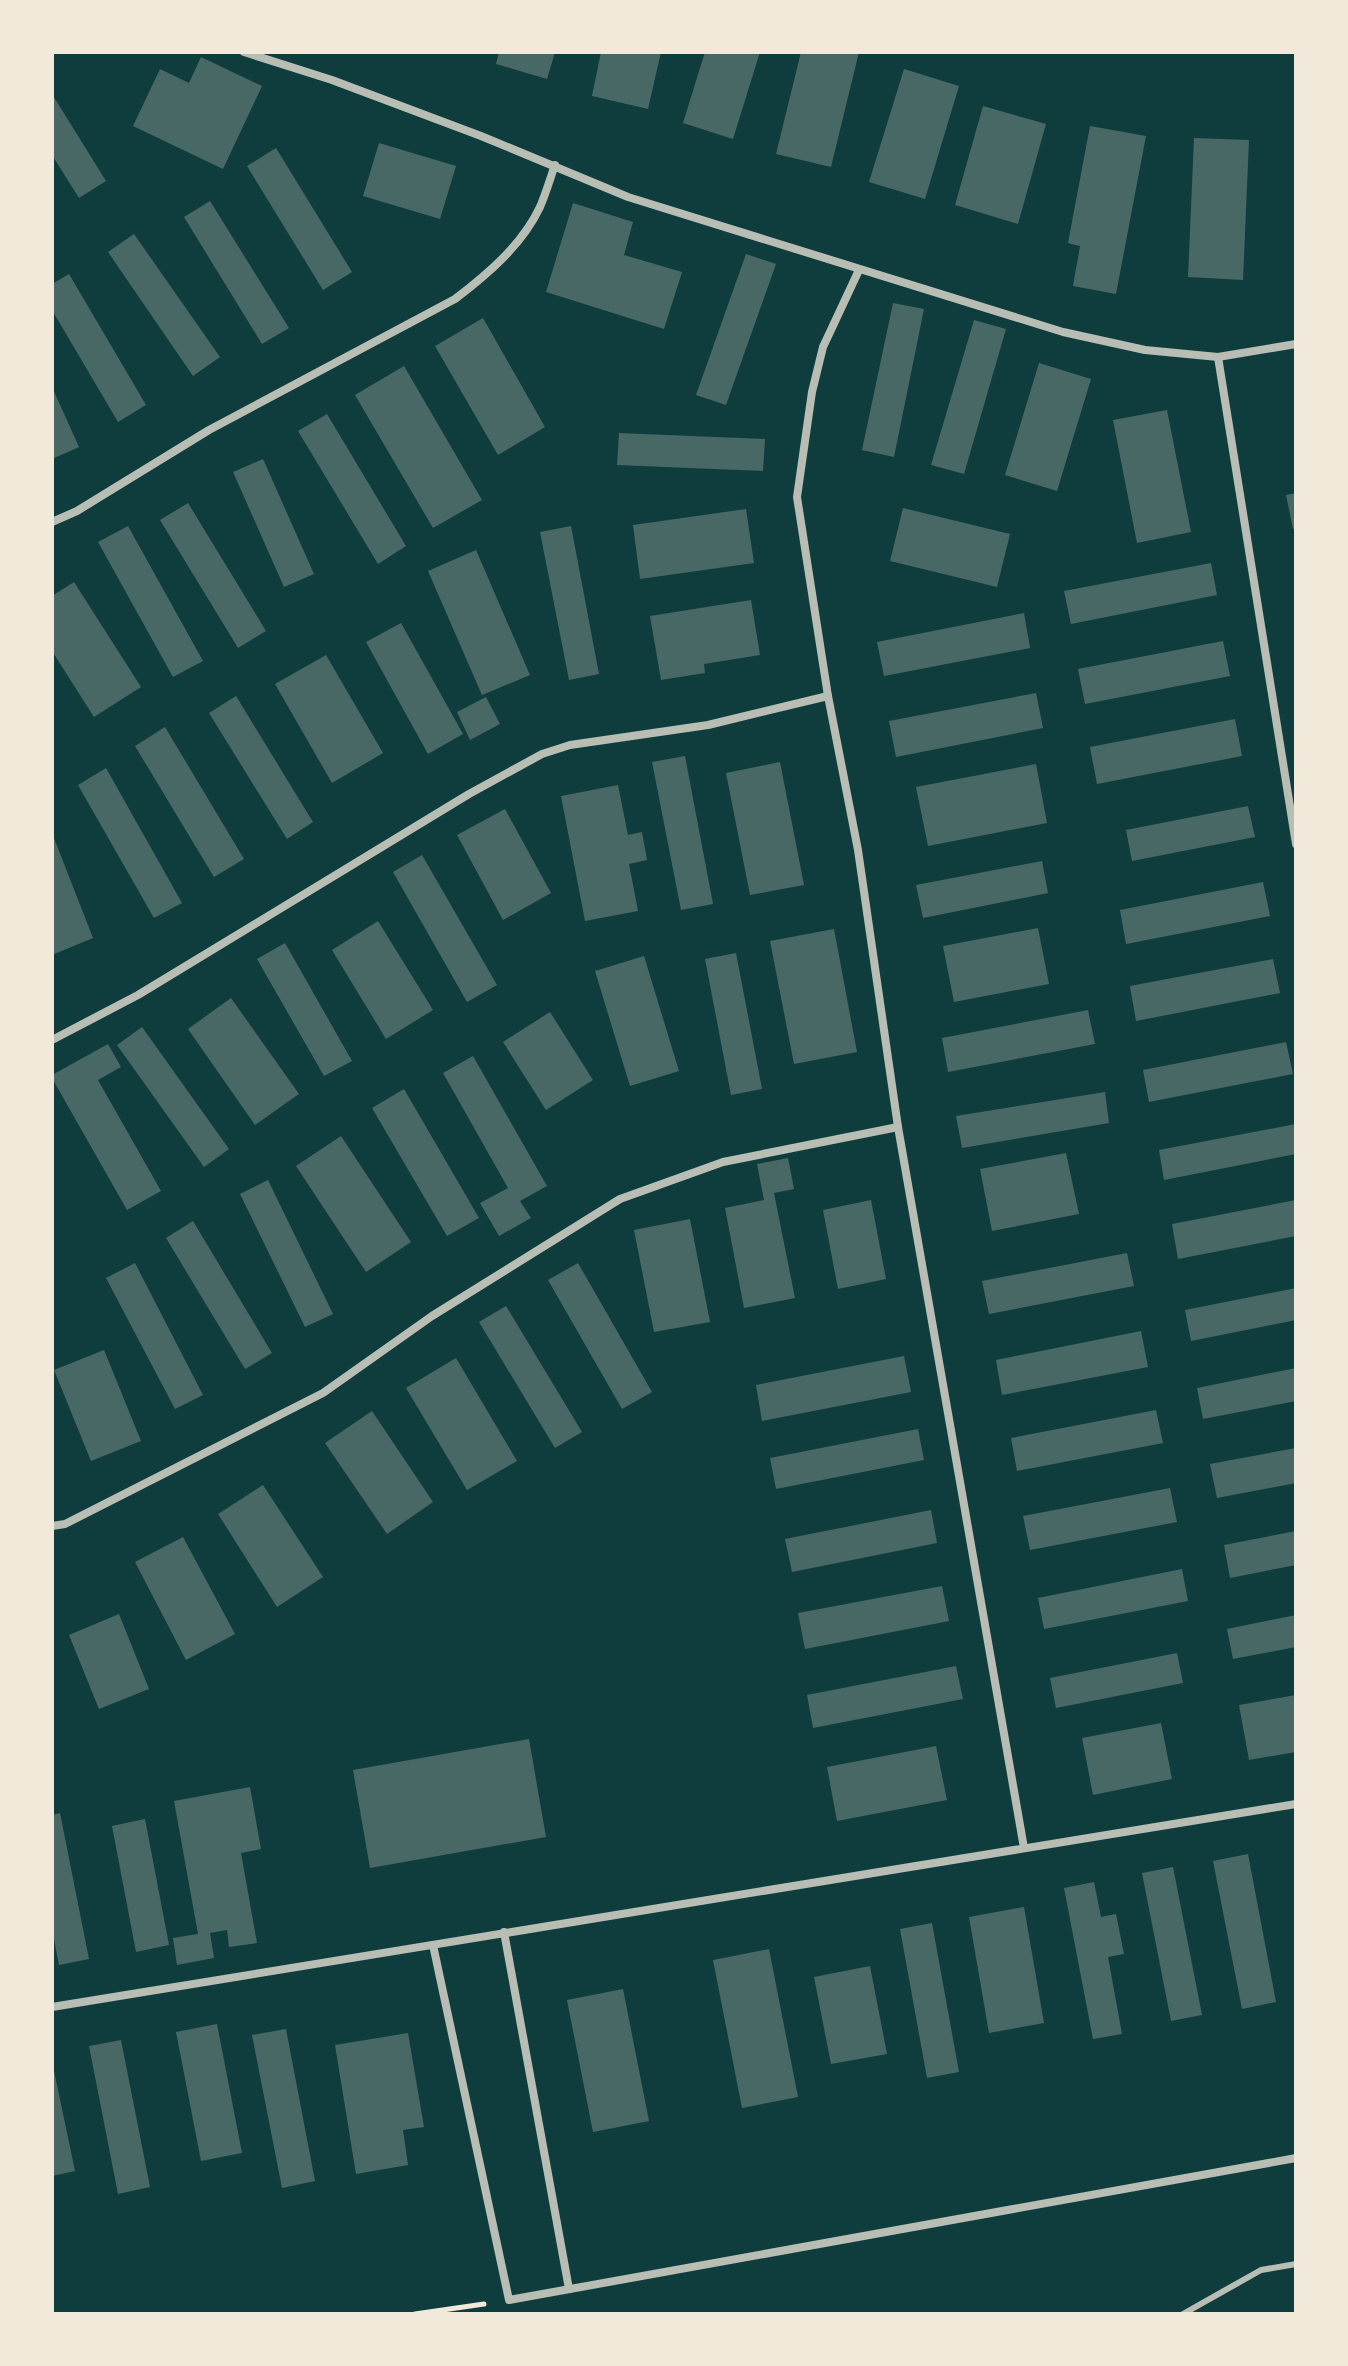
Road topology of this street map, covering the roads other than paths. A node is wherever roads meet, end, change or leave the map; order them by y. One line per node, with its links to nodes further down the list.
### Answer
1 (244, 52): 2 (street)
2 (555, 165): 3 (street); 6 (street)
3 (859, 270): 5 (street); 7 (street)
4 (1296, 344): 5 (street)
5 (1218, 357): 8 (street)
6 (52, 522)
7 (828, 696): 9 (street); 10 (street)
8 (1296, 844)
9 (52, 1040)
10 (898, 1127): 11 (street); 13 (street)
11 (52, 1526)
12 (1296, 1804): 13 (street)
13 (1024, 1848): 14 (street)
14 (504, 1932): 15 (street); 19 (street)
15 (433, 1945): 16 (street); 19 (street)
16 (52, 2007)
17 (1296, 2158): 19 (street)
18 (1296, 2264): 20 (lane)
19 (569, 2289)
20 (1183, 2314)

